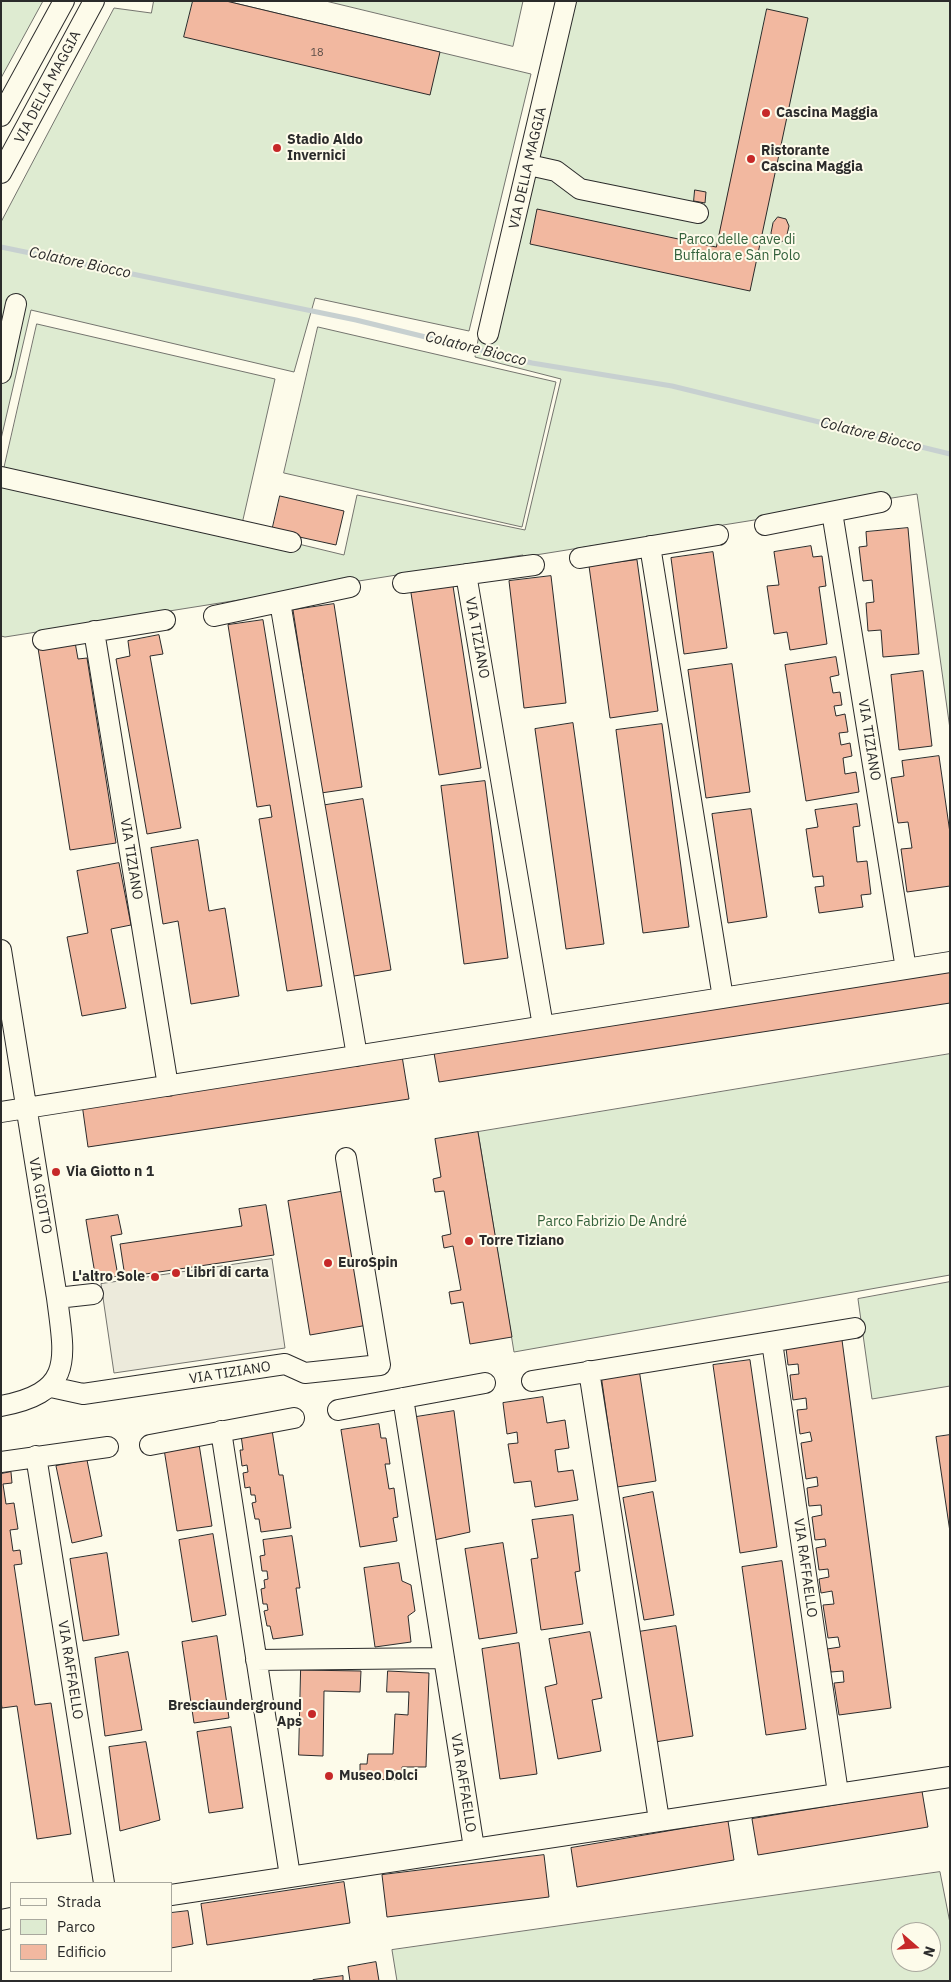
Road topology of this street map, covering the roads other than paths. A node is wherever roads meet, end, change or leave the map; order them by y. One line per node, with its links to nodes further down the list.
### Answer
1 (64, 1): 4 (street, VIA DELLA MAGGIA)
2 (94, 1): 6 (street, VIA DELLA MAGGIA)
3 (566, 1): 5 (street, VIA DELLA MAGGIA)
4 (1, 116)
5 (529, 165): 7 (street); 9 (street, VIA DELLA MAGGIA)
6 (1, 173)
7 (698, 213)
8 (16, 304): 10 (street)
9 (488, 334)
10 (1, 373)
11 (1, 476): 16 (street)
12 (881, 502): 13 (street)
13 (832, 512): 14 (street); 30 (street, VIA TIZIANO)
14 (765, 525)
15 (718, 535): 17 (street)
16 (292, 542)
17 (650, 546): 18 (street); 31 (street)
18 (580, 558)
19 (534, 565): 20 (street)
20 (466, 574): 21 (street); 32 (street, VIA TIZIANO)
21 (403, 583)
22 (350, 587): 23 (street)
23 (280, 602): 24 (street); 33 (street)
24 (214, 616)
25 (165, 620): 26 (street)
26 (94, 631): 27 (street); 34 (street, VIA TIZIANO)
27 (43, 640)
28 (1, 950): 35 (street, VIA GIOTTO)
29 (950, 962): 30 (street)
30 (906, 969): 31 (street)
31 (723, 998): 32 (street)
32 (543, 1026): 33 (street)
33 (357, 1056): 34 (street)
34 (168, 1086): 35 (street)
35 (25, 1108): 36 (street); 39 (street, VIA GIOTTO)
36 (1, 1112)
37 (346, 1158): 45 (street, VIA TIZIANO)
38 (93, 1294): 39 (street)
39 (57, 1298): 45 (street, VIA GIOTTO)
40 (855, 1328): 41 (street)
41 (772, 1342): 42 (street); 58 (street, VIA RAFFAELLO)
42 (589, 1371): 43 (street); 59 (street)
43 (532, 1381)
44 (485, 1384): 46 (street)
45 (51, 1387): 47 (street)
46 (404, 1398): 48 (street); 55 (street, VIA RAFFAELLO)
47 (1, 1406)
48 (338, 1410)
49 (294, 1418): 50 (street)
50 (221, 1431): 51 (street); 56 (street)
51 (150, 1444)
52 (108, 1447): 53 (street)
53 (36, 1456): 54 (street); 62 (street, VIA RAFFAELLO)
54 (1, 1462)
55 (444, 1658): 56 (street); 60 (street, VIA RAFFAELLO)
56 (256, 1660): 61 (street)
57 (950, 1777): 58 (street, VIA RAFFAELLO)
58 (838, 1793): 59 (street, VIA RAFFAELLO)
59 (659, 1820): 60 (street, VIA RAFFAELLO)
60 (474, 1848): 61 (street, VIA RAFFAELLO)
61 (290, 1876): 63 (street, VIA RAFFAELLO)
62 (104, 1882)
63 (172, 1895)

